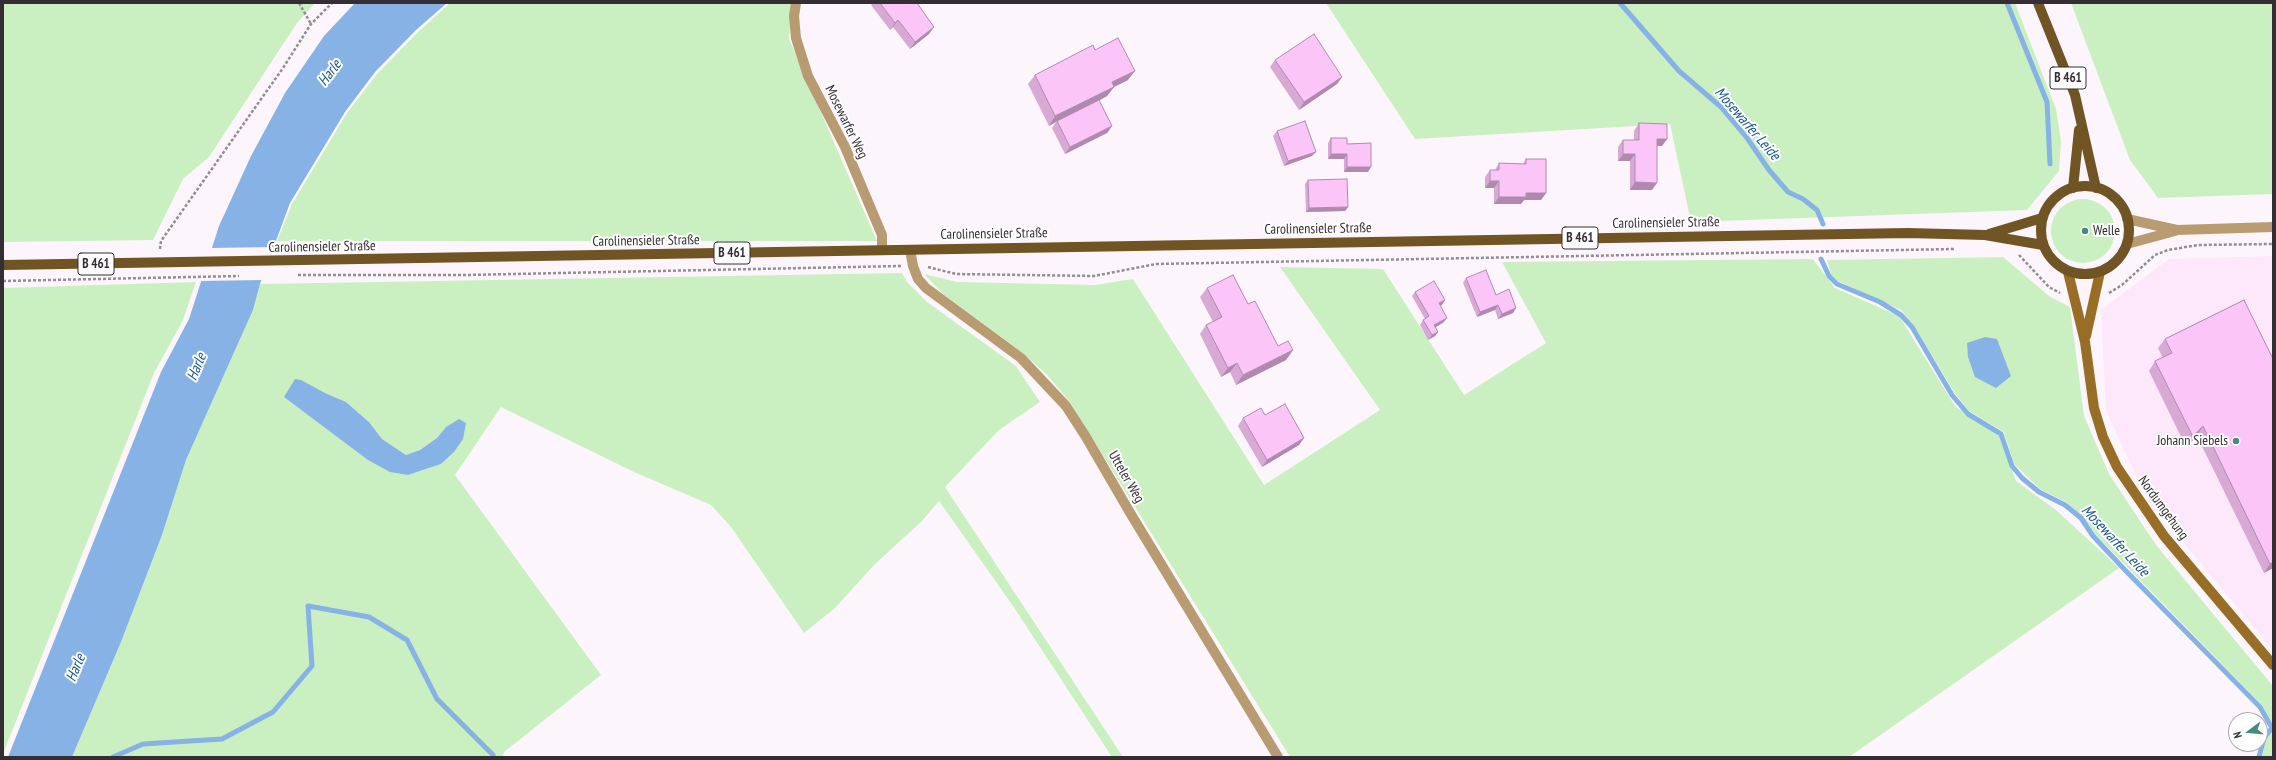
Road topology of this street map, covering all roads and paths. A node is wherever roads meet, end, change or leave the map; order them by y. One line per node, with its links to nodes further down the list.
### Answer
1 (299, 3): 5 (path)
2 (332, 3): 5 (path)
3 (796, 3): 18 (street, Mosewarfer Weg)
4 (2038, 3): 6 (main road, B 461)
5 (311, 24): 21 (path)
6 (2080, 122): 7 (main road, B 461); 8 (main road, B 461)
7 (2073, 188): 8 (main road); 9 (main road)
8 (2096, 188): 10 (main road)
9 (2042, 218): 13 (main road, Carolinensieler Straße / B 461); 16 (main road)
10 (2127, 219): 12 (street); 14 (main road)
11 (2273, 227): 12 (street)
12 (2177, 230): 14 (street)
13 (1985, 235): 16 (main road, Carolinensieler Straße / B 461); 19 (main road, Carolinensieler Straße / B 461)
14 (2127, 244): 25 (main road)
15 (2273, 244): 30 (path)
16 (2043, 245): 24 (main road)
17 (1955, 249): 23 (path)
18 (882, 250): 19 (main road, Carolinensieler Straße / B 461); 21 (main road, Carolinensieler Straße / B 461)
19 (910, 250): 23 (street, Utteler Weg)
20 (2018, 254): 29 (path)
21 (158, 263): 22 (main road, Carolinensieler Straße / B 461)
22 (3, 265)
23 (912, 266): 26 (path); 33 (street, Utteler Weg)
24 (2068, 272): 25 (main road); 29 (main road, Nordumgehung)
25 (2100, 272): 30 (main road, Nordumgehung)
26 (291, 275)
27 (245, 276): 28 (path)
28 (3, 281)
29 (2075, 295): 31 (main road, Nordumgehung)
30 (2094, 295): 31 (main road, Nordumgehung)
31 (2085, 342): 32 (main road, Nordumgehung)
32 (2273, 665)
33 (1278, 757)

